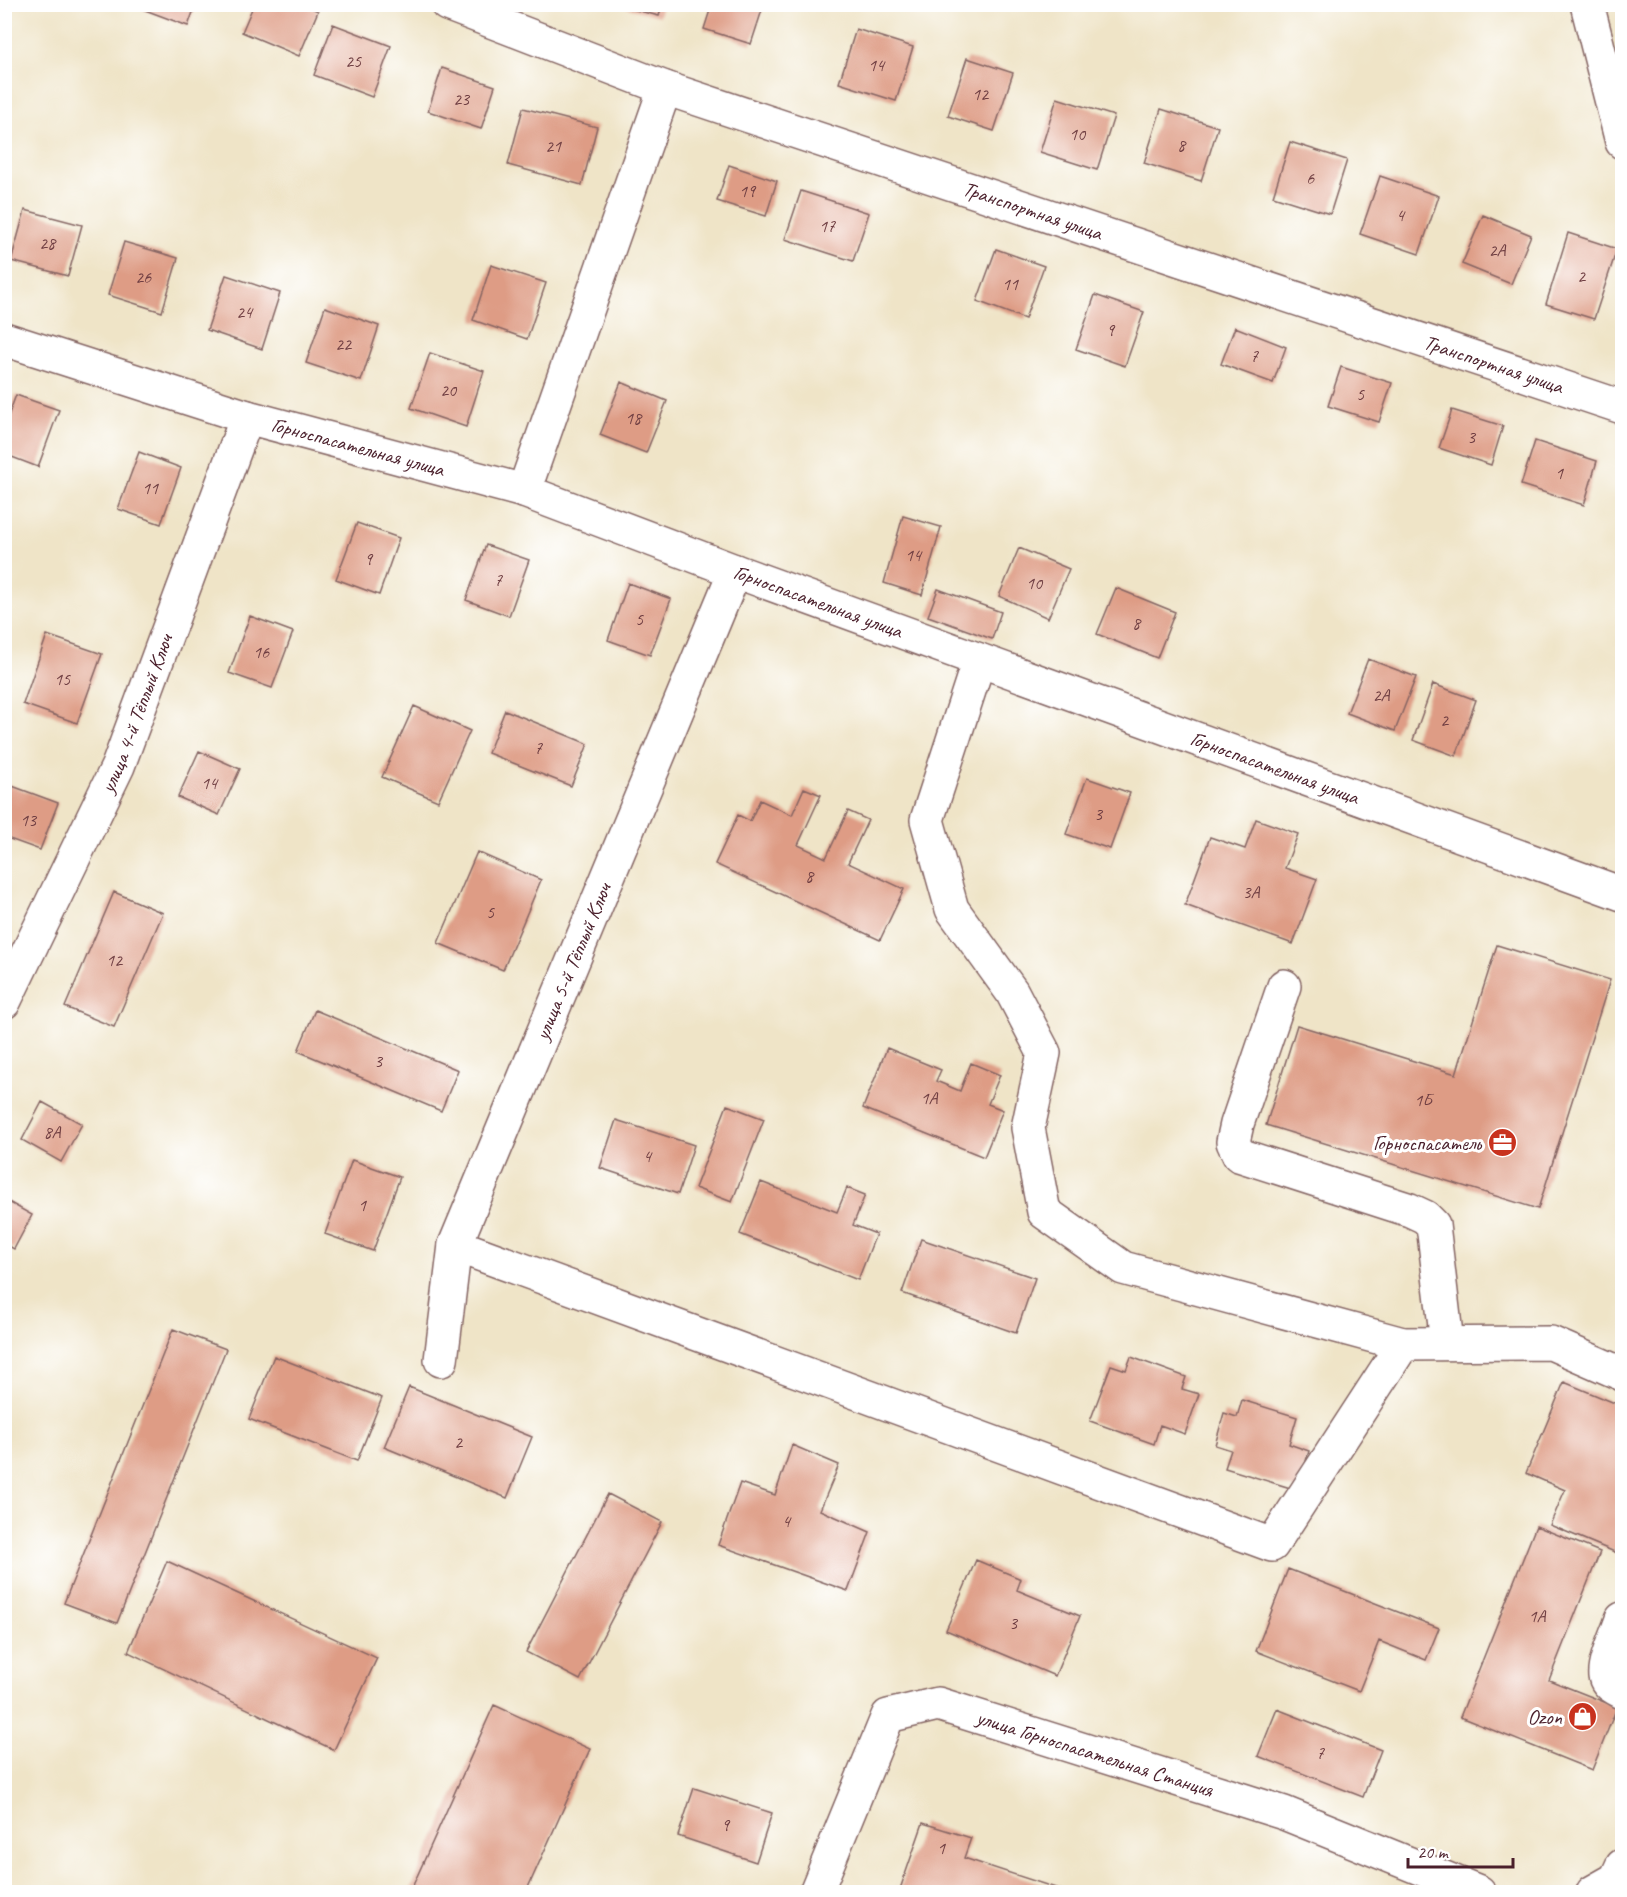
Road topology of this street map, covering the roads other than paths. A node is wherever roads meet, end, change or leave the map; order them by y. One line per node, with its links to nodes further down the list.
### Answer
1 (447, 4): 3 (street, Транспортная улица)
2 (1587, 4): 4 (street)
3 (665, 88): 6 (street, Транспортная улица); 8 (street)
4 (1623, 142)
5 (4, 339): 7 (street, Горноспасательная улица)
6 (1623, 407)
7 (247, 417): 8 (street, Горноспасательная улица); 13 (street, улица 4-й Тёплый Ключ)
8 (524, 491): 9 (street, Горноспасательная улица)
9 (735, 571): 10 (street, Горноспасательная улица); 14 (street, улица 5-й Тёплый Ключ)
10 (979, 660): 11 (street, Горноспасательная улица); 16 (street)
11 (1623, 894)
12 (1284, 986): 15 (street)
13 (4, 1002)
14 (456, 1245): 16 (street); 17 (street, улица 5-й Тёплый Ключ)
15 (1447, 1343): 16 (street); 18 (street)
16 (1403, 1344)
17 (441, 1360)
18 (1623, 1374)
19 (1623, 1619): 20 (street)
20 (1623, 1692)
21 (1623, 1866): 24 (street)
22 (816, 1893): 23 (street, улица Горноспасательная Станция)
23 (1479, 1893)
24 (1593, 1893)

